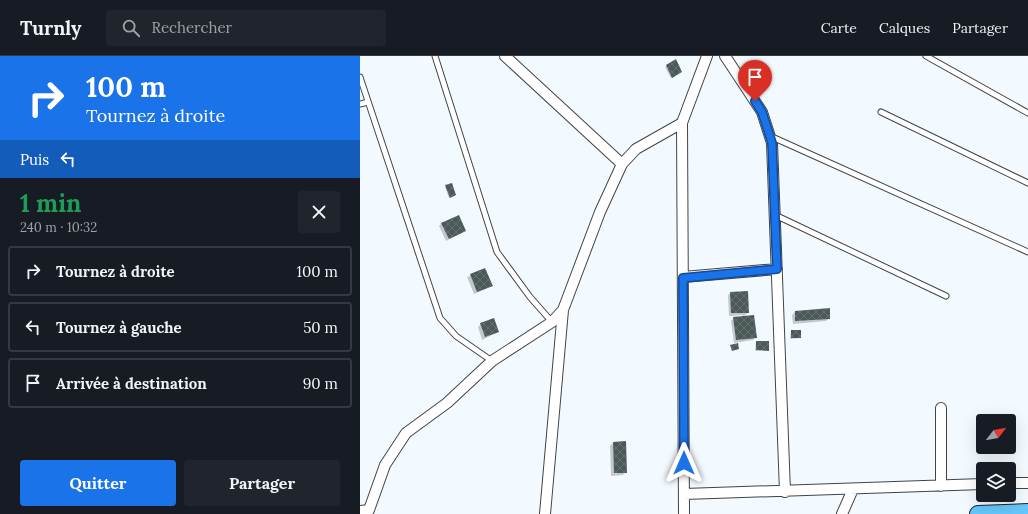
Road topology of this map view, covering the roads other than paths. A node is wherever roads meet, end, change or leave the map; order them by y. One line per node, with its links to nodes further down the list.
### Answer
1 (435, 56): 21 (lane)
2 (505, 56): 13 (street)
3 (707, 56): 11 (street)
4 (725, 56): 12 (street)
5 (926, 56): 10 (lane)
6 (360, 78): 7 (lane)
7 (368, 102): 8 (lane); 22 (lane)
8 (360, 104)
9 (881, 112): 14 (lane)
10 (1028, 113)
11 (682, 123): 13 (street); 18 (street)
12 (770, 136): 15 (street); 16 (lane)
13 (622, 164): 20 (street)
14 (1028, 182)
15 (775, 215): 17 (street); 19 (lane)
16 (1028, 252)
17 (777, 269): 18 (street); 29 (street)
18 (683, 278): 30 (street)
19 (946, 296)
20 (563, 310): 21 (street); 33 (street)
21 (552, 322): 22 (street)
22 (492, 361): 31 (street)
23 (941, 408): 27 (street)
24 (1028, 482): 25 (street)
25 (1016, 483)
26 (976, 484): 27 (street)
27 (941, 486): 28 (street)
28 (853, 489): 29 (street); 35 (street)
29 (785, 492): 30 (street)
30 (684, 494): 34 (street)
31 (360, 510)
32 (1028, 512): 36 (main road)
33 (545, 514)
34 (684, 514)
35 (842, 514)
36 (978, 514)

